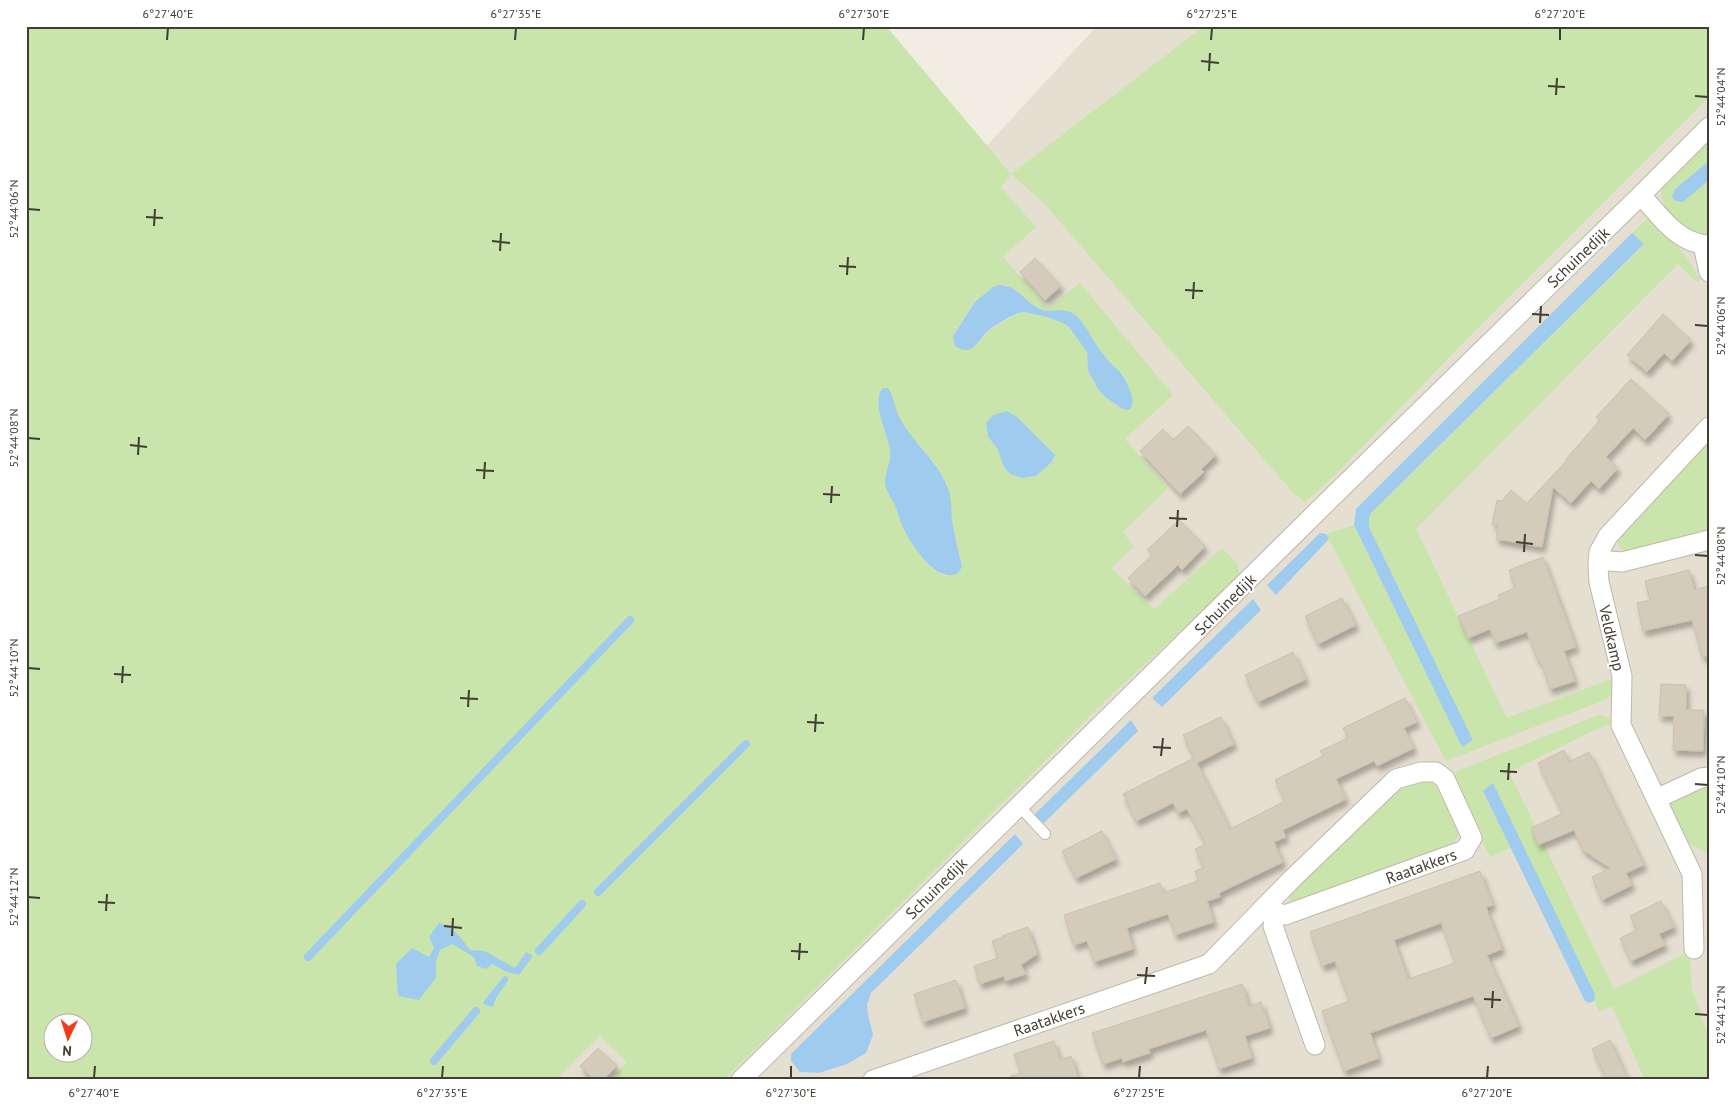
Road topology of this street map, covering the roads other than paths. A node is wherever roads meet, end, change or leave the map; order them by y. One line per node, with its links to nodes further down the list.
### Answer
1 (1709, 127): 2 (street, Schuinedijk)
2 (1641, 195): 3 (street); 10 (street, Schuinedijk)
3 (1706, 245): 4 (street)
4 (1709, 272)
5 (1709, 427): 7 (street, Veldkamp)
6 (1709, 540): 7 (street)
7 (1598, 560): 9 (street, Veldkamp)
8 (1709, 777): 9 (street)
9 (1656, 799): 12 (street, Veldkamp)
10 (1019, 806): 11 (lane); 16 (street, Schuinedijk)
11 (1045, 834)
12 (1700, 871): 14 (street, Veldkamp)
13 (1270, 911): 13 (street, Raatakkers); 15 (street); 17 (street, Raatakkers)
14 (1694, 949)
15 (1316, 1045)
16 (753, 1075)
17 (873, 1080)

